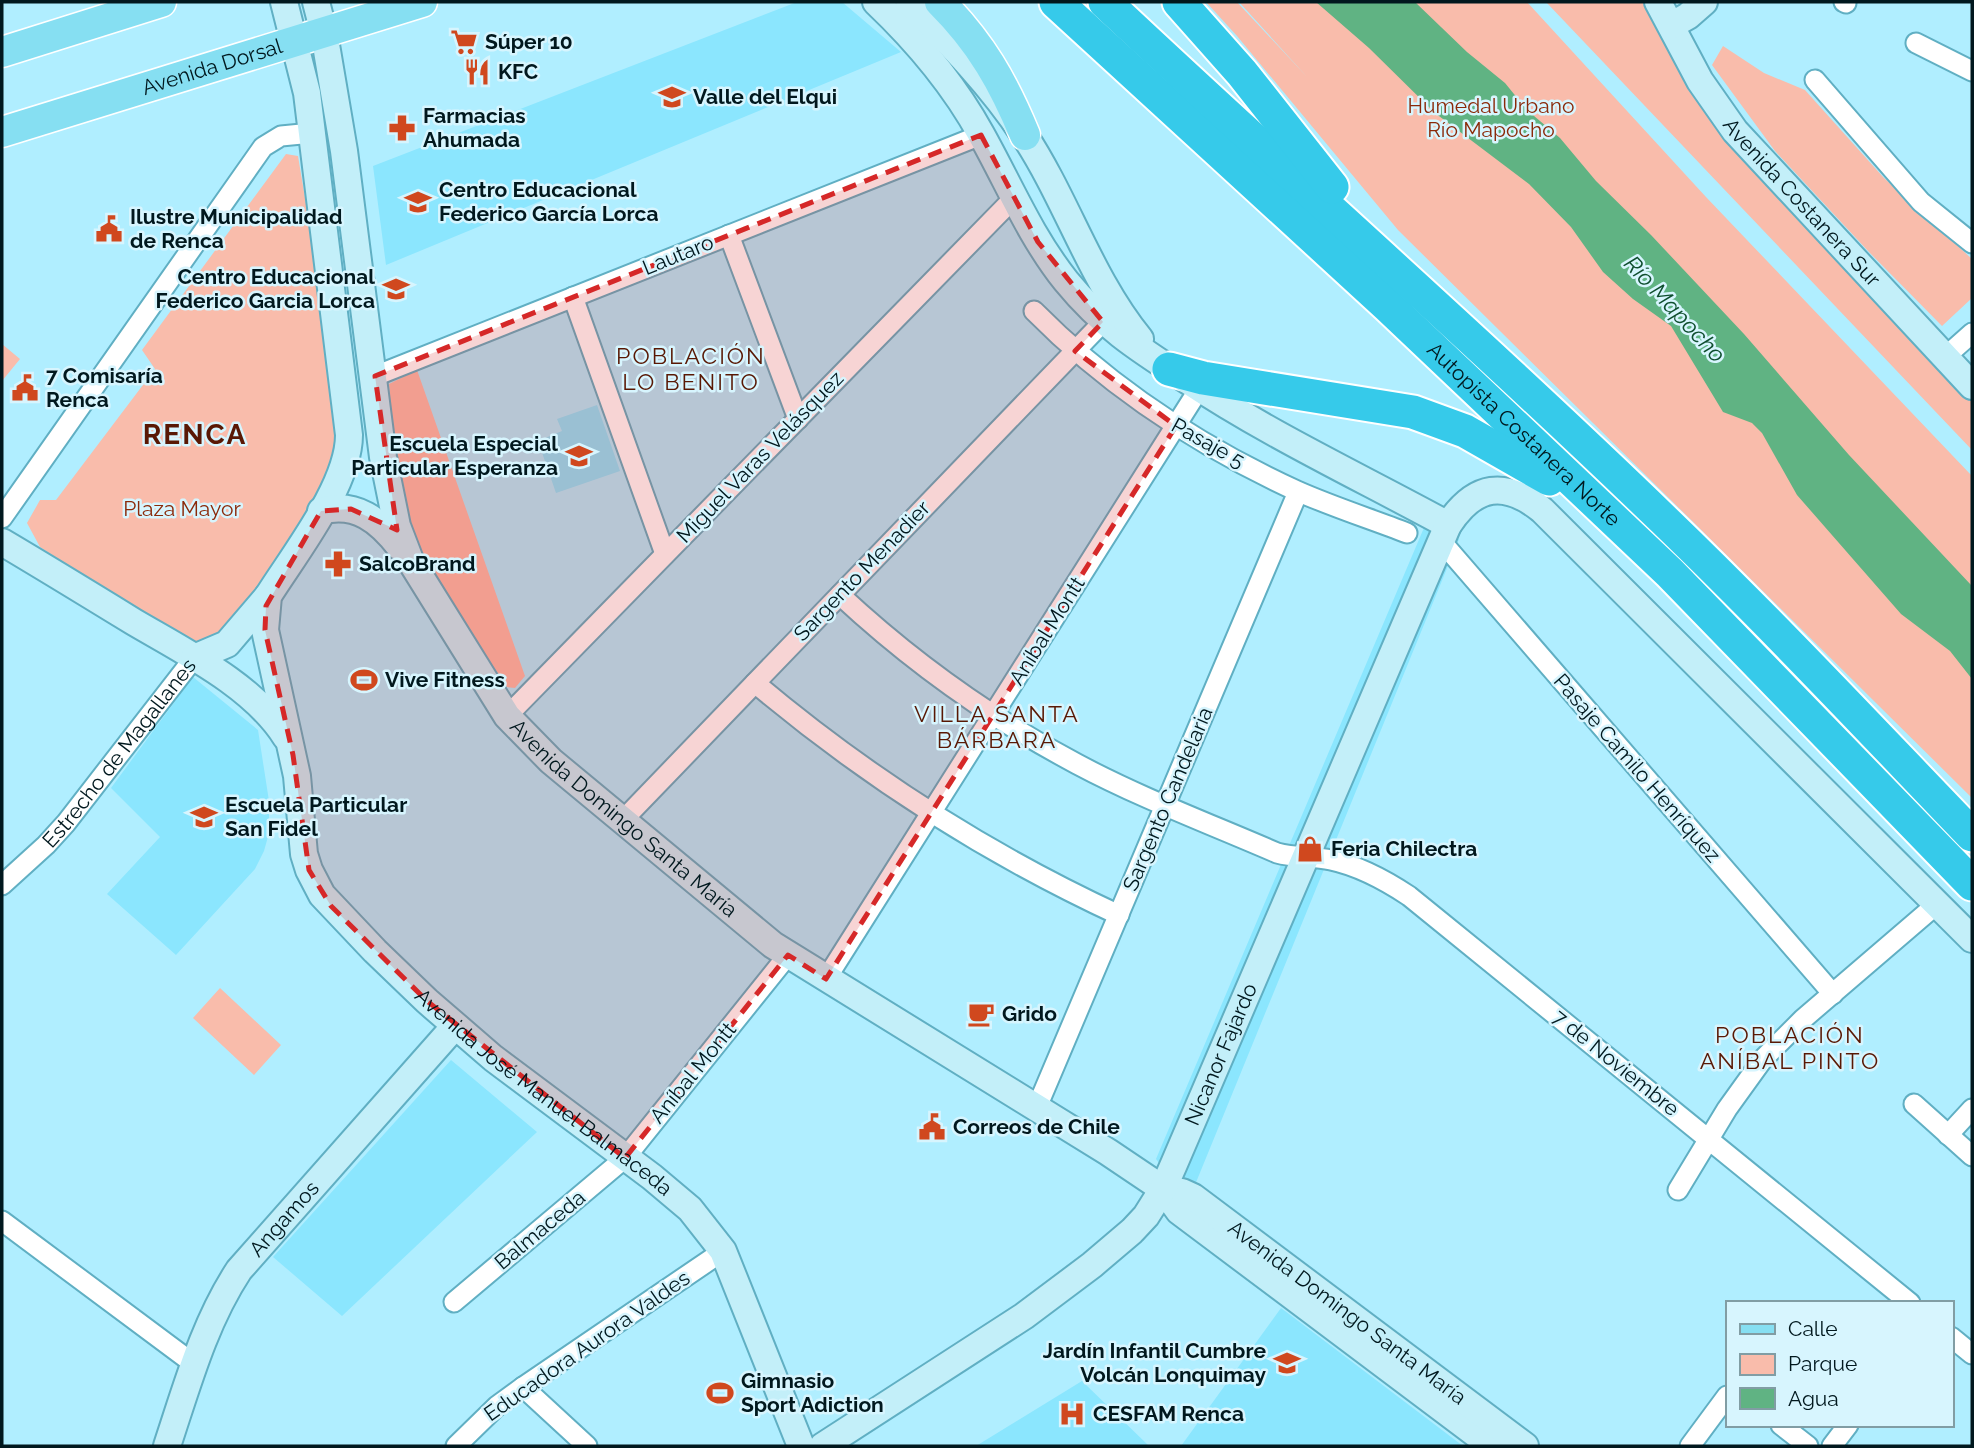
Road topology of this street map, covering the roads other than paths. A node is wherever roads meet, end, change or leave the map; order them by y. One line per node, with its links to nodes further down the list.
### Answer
1 (161, 2): 17 (main road)
2 (284, 2): 15 (street)
3 (316, 2): 14 (street, Avenida Domingo Santa María)
4 (422, 2): 14 (main road, Avenida Dorsal)
5 (876, 2): 22 (street)
6 (909, 2): 23 (street)
7 (940, 2): 23 (main road)
8 (1056, 2): 45 (highway, Autopista Costanera Norte)
9 (1105, 2): 27 (highway, Autopista Costanera Norte)
10 (1180, 2): 27 (highway)
11 (1658, 2): 13 (street, Avenida Costanera Sur)
12 (1704, 2): 13 (street)
13 (1672, 25): 33 (street, Avenida Costanera Sur)
14 (324, 33): 15 (main road, Avenida Dorsal); 35 (street, Avenida Domingo Santa María)
15 (294, 41): 20 (main road, Avenida Dorsal); 21 (street)
16 (1916, 43): 18 (street)
17 (2, 52)
18 (1972, 71)
19 (1815, 80): 26 (street)
20 (2, 132)
21 (312, 133): 41 (street); 42 (street)
22 (981, 135): 24 (street); 25 (street, Lautaro)
23 (1025, 135): 34 (street)
24 (1014, 198): 30 (street); 38 (street, Miguel Varas Velásquez)
25 (729, 235): 28 (street, Lautaro); 38 (street)
26 (1972, 243)
27 (1412, 283): 59 (highway, Autopista Costanera Norte)
28 (573, 297): 35 (street, Lautaro); 47 (street)
29 (1034, 311): 32 (street, Pasaje 5)
30 (1103, 322): 32 (street, Sargento Menadier); 34 (street)
31 (1972, 333): 33 (street)
32 (1075, 351): 39 (street, Pasaje 5); 49 (street, Sargento Menadier)
33 (1945, 356): 36 (street, Avenida Costanera Sur)
34 (1166, 367): 37 (street); 45 (highway)
35 (375, 376): 48 (street, Avenida Domingo Santa María)
36 (1972, 386)
37 (1199, 389): 39 (street, Aníbal Montt); 44 (street)
38 (798, 419): 47 (street, Miguel Varas Velásquez)
39 (1176, 426): 40 (street, Pasaje 5); 54 (street, Aníbal Montt)
40 (1298, 492): 43 (street, Pasaje 5); 56 (street, Sargento Candelaria)
41 (321, 511): 48 (street); 50 (street, Avenida José Manuel Balmaceda)
42 (2, 518)
43 (1407, 533)
44 (1445, 533): 60 (street, Nicanor Fajardo); 63 (street); 68 (street, Pasaje Camilo Henríquez)
45 (1632, 537): 61 (highway, Autopista Costanera Norte)
46 (2, 542): 51 (street, Avenida José Manuel Balmaceda)
47 (665, 554): 53 (street, Miguel Varas Velásquez)
48 (410, 559): 53 (street, Avenida Domingo Santa María)
49 (839, 595): 52 (street, Sargento Menadier); 54 (street, 7 de Noviembre)
50 (268, 596): 51 (street, Estrecho de Magallanes); 55 (street, Avenida José Manuel Balmaceda)
51 (194, 658): 55 (street, Avenida José Manuel Balmaceda); 62 (street, Estrecho de Magallanes)
52 (755, 683): 57 (street); 58 (street, Sargento Menadier)
53 (507, 716): 58 (street, Avenida Domingo Santa María)
54 (993, 716): 56 (street, 7 de Noviembre); 57 (street, Aníbal Montt)
55 (292, 748): 69 (street, Avenida José Manuel Balmaceda)
56 (1165, 805): 60 (street, 7 de Noviembre); 64 (street, Sargento Candelaria)
57 (930, 814): 64 (street); 67 (street, Aníbal Montt)
58 (622, 821): 66 (street, Avenida Domingo Santa María)
59 (1972, 835)
60 (1305, 857): 74 (street, 7 de Noviembre); 77 (street, Nicanor Fajardo)
61 (1972, 884)
62 (2, 885)
63 (1937, 904): 65 (street); 68 (street)
64 (1119, 915): 71 (street, Sargento Candelaria)
65 (1972, 939)
66 (788, 956): 67 (street, Avenida Domingo Santa María); 76 (street, Aníbal Montt)
67 (826, 979): 71 (street, Avenida Domingo Santa María)
68 (1833, 994): 74 (street)
69 (455, 1026): 76 (street, Avenida José Manuel Balmaceda); 86 (street, Angamos)
70 (1914, 1104): 73 (street)
71 (1037, 1107): 77 (street, Avenida Domingo Santa María)
72 (1972, 1109): 73 (street)
73 (1948, 1135): 75 (street)
74 (1708, 1138): 78 (street); 82 (street, 7 de Noviembre)
75 (1972, 1156)
76 (625, 1158): 81 (street, Avenida José Manuel Balmaceda); 83 (street, Balmaceda)
77 (1163, 1189): 80 (street, Avenida Domingo Santa María); 95 (street, Nicanor Fajardo)
78 (1678, 1190)
79 (2, 1220): 86 (street)
80 (1246, 1248): 96 (street, Avenida Domingo Santa María); 97 (street, Avenida Domingo Santa María)
81 (723, 1251): 87 (street, Educadora Aurora Valdes); 94 (street, Avenida José Manuel Balmaceda)
82 (1908, 1301)
83 (454, 1302)
84 (1953, 1339): 85 (street)
85 (1972, 1354)
86 (194, 1364): 91 (street, Angamos)
87 (523, 1387): 92 (street, Educadora Aurora Valdes); 93 (street)
88 (1726, 1397): 98 (street)
89 (1784, 1427): 99 (street)
90 (1846, 1427): 100 (street)
91 (167, 1446)
92 (456, 1446)
93 (587, 1446)
94 (801, 1446)
95 (823, 1446)
96 (1492, 1446)
97 (1525, 1446)
98 (1690, 1446)
99 (1808, 1446)
100 (1832, 1446)

